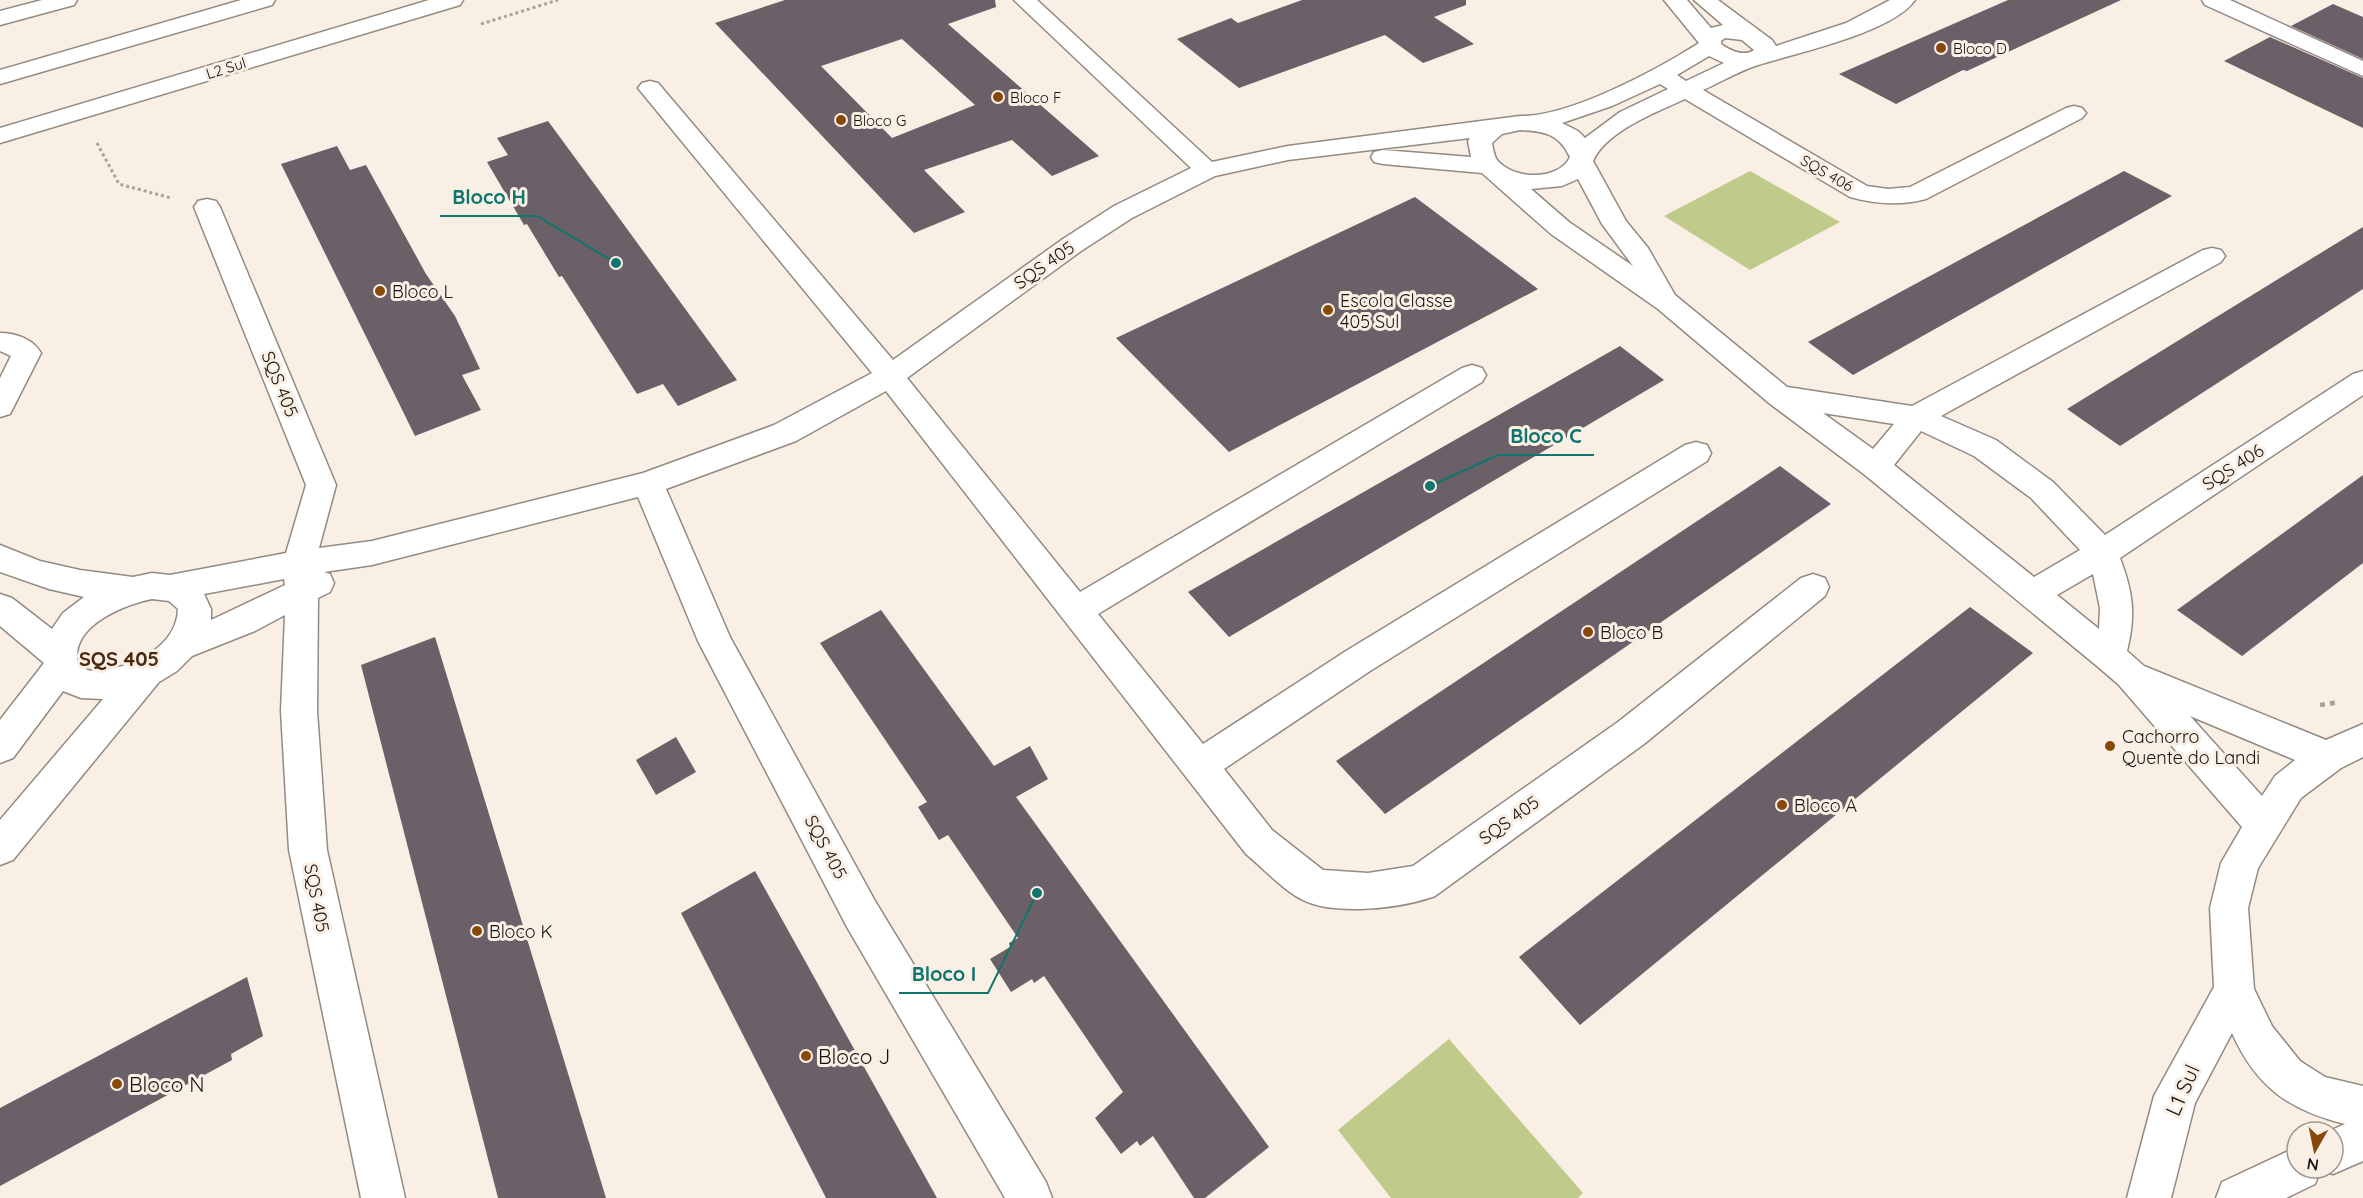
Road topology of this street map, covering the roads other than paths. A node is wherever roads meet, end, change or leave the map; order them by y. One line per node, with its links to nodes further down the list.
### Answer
1 (66, 0): 9 (street)
2 (264, 0): 16 (street)
3 (452, 0): 22 (street, L2 Sul)
4 (1025, 0): 25 (street)
5 (1675, 0): 12 (street)
6 (1705, 0): 11 (street)
7 (1904, 0): 10 (street)
8 (2213, 0): 14 (street)
9 (0, 18)
10 (1839, 32): 11 (street); 13 (street)
11 (1750, 35): 12 (street); 13 (street)
12 (1710, 43): 13 (street); 15 (street)
13 (1756, 58): 18 (street)
14 (2363, 69)
15 (1662, 76): 18 (street, SQS 406); 20 (street)
16 (0, 77)
17 (650, 88): 32 (street, SQS 405)
18 (1684, 90): 19 (street, SQS 406); 24 (street)
19 (2074, 113)
20 (1534, 123): 21 (street); 24 (street)
21 (1494, 128): 23 (street, SQS 405); 26 (street)
22 (0, 136)
23 (1288, 153): 25 (street, SQS 405); 26 (street, SQS 405)
24 (1583, 159): 26 (street); 29 (street)
25 (1207, 170): 32 (street, SQS 405)
26 (1494, 170): 29 (street)
27 (207, 207): 42 (street, SQS 405)
28 (2212, 256): 36 (street)
29 (1668, 303): 34 (street)
30 (0, 342): 35 (street)
31 (1472, 375): 48 (street)
32 (890, 376): 39 (street, SQS 405); 48 (street, SQS 405)
33 (2363, 381): 40 (street, SQS 406)
34 (1779, 396): 36 (street); 38 (street)
35 (0, 407)
36 (1916, 417): 38 (street); 40 (street)
37 (1696, 453): 56 (street)
38 (1876, 467): 46 (street)
39 (648, 483): 42 (street, SQS 405); 65 (street, SQS 405)
40 (2102, 553): 46 (street, SQS 406); 51 (street)
41 (0, 558): 45 (street)
42 (301, 577): 44 (street, SQS 405); 49 (street, SQS 405); 64 (street, SQS 405)
43 (1813, 587): 56 (street, SQS 405)
44 (170, 588): 45 (street); 49 (street)
45 (132, 590): 50 (street)
46 (2033, 593): 51 (street)
47 (0, 608): 50 (street)
48 (1075, 611): 56 (street, SQS 405)
49 (181, 646): 52 (street)
50 (59, 661): 52 (street); 54 (street)
51 (2119, 665): 55 (street); 57 (street)
52 (147, 673): 58 (street)
53 (2363, 739): 55 (street)
54 (0, 747)
55 (2328, 757): 57 (street)
56 (1199, 766)
57 (2264, 825): 59 (street)
58 (0, 848)
59 (2234, 990): 60 (street); 66 (street, L1 Sul)
60 (2363, 1107)
61 (2363, 1138): 62 (street)
62 (2345, 1146)
63 (2285, 1175): 67 (street)
64 (383, 1198)
65 (1030, 1198)
66 (2150, 1198)
67 (2238, 1198)

